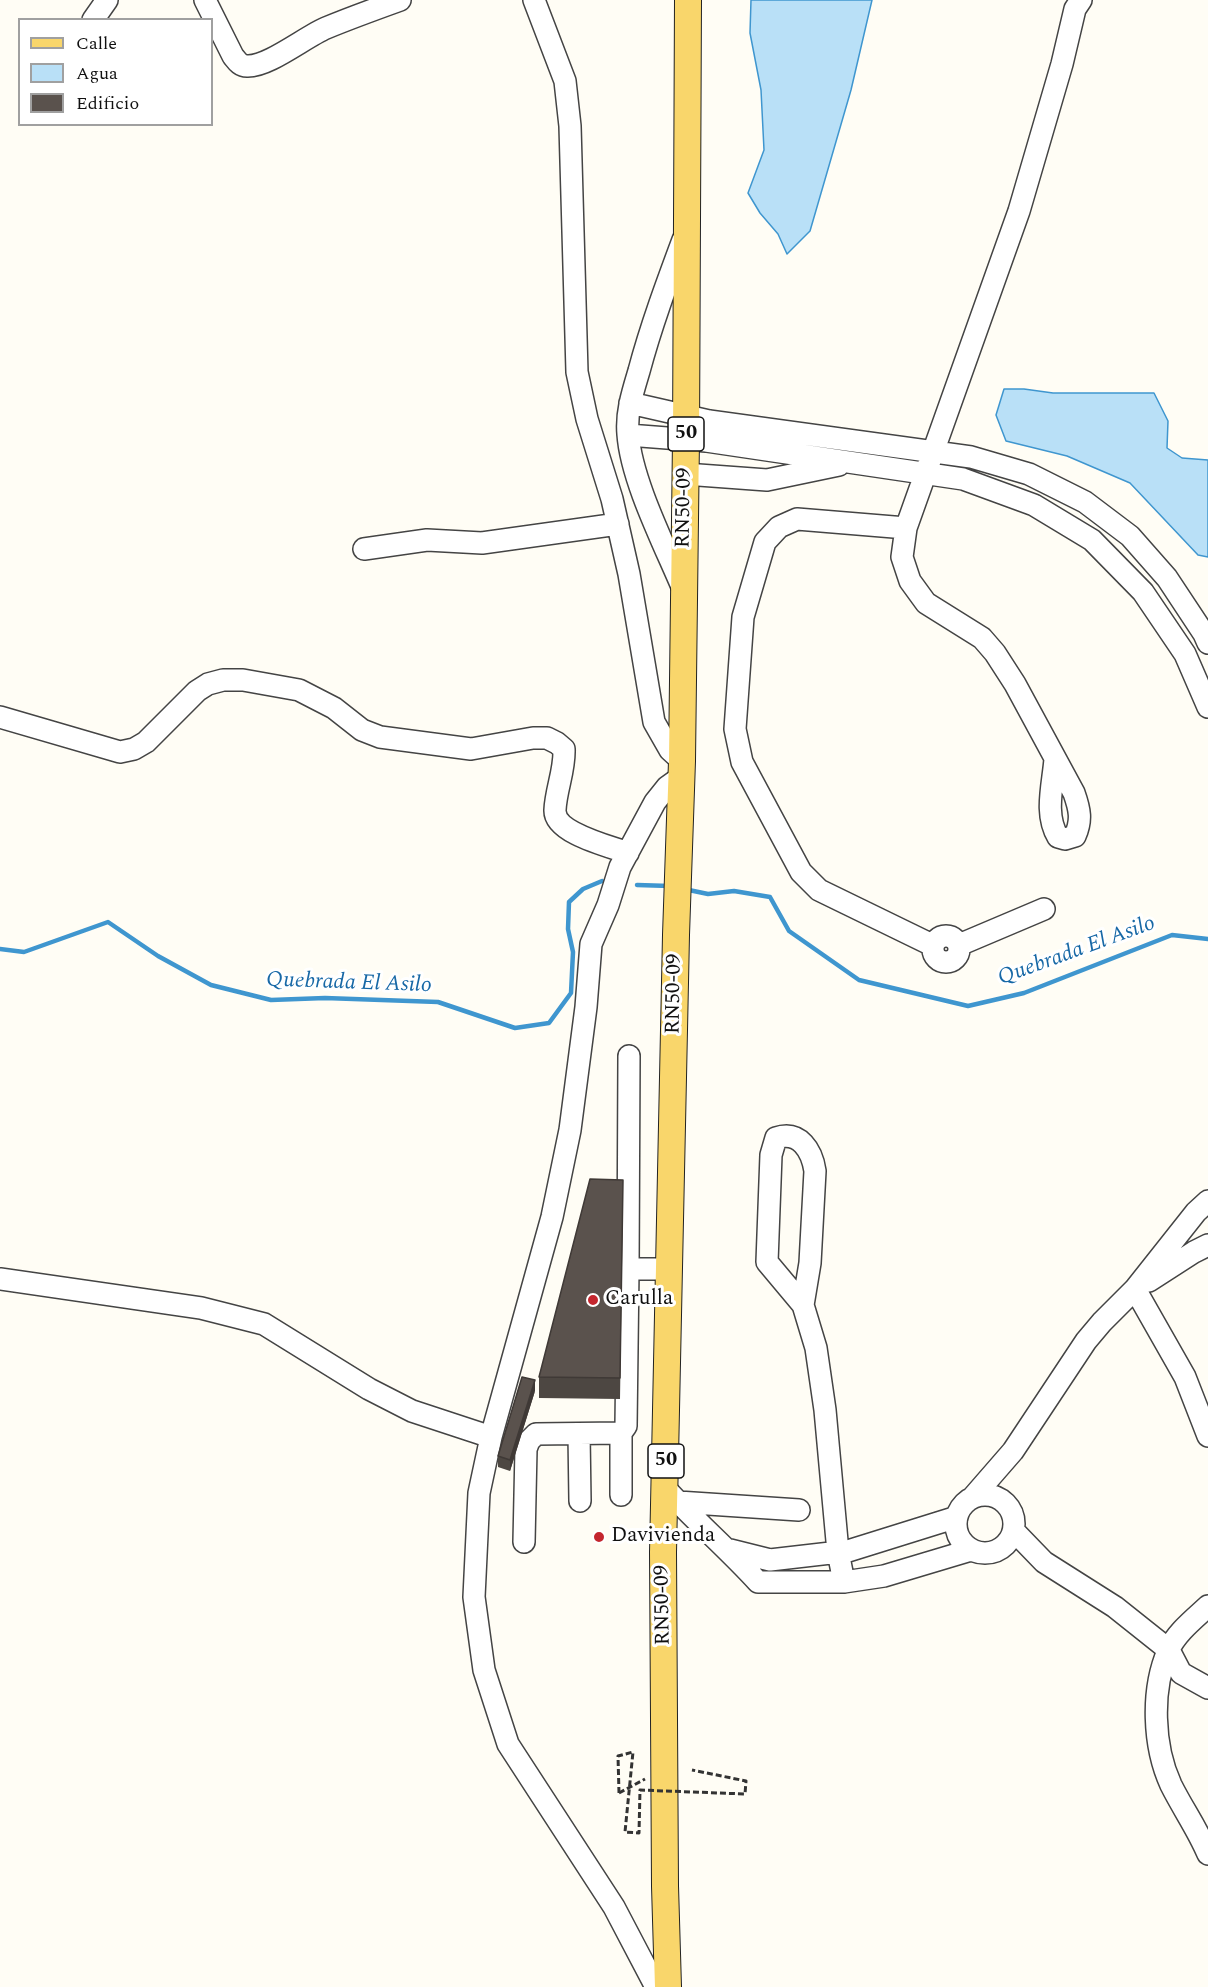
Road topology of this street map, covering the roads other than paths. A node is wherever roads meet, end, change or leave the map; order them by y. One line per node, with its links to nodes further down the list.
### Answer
1 (107, 0): 7 (street)
2 (205, 0): 3 (street)
3 (400, 0)
4 (534, 0): 16 (street)
5 (688, 0): 8 (main road, RN50-09 / 50)
6 (1077, 3): 12 (street)
7 (94, 18)
8 (687, 228): 9 (street); 10 (main road, RN50-09 / 50)
9 (630, 403): 10 (street); 11 (street)
10 (686, 427): 11 (street); 12 (street); 13 (street); 14 (main road, RN50-09 / 50)
11 (628, 435): 19 (street)
12 (935, 451): 15 (street); 20 (street)
13 (849, 463): 14 (street); 15 (street)
14 (686, 474): 19 (main road, RN50-09 / 50)
15 (925, 474): 17 (street); 21 (street)
16 (618, 524): 18 (street); 24 (street)
17 (906, 528): 23 (street); 26 (street)
18 (364, 549)
19 (683, 589): 24 (main road, RN50-09 / 50)
20 (1208, 643)
21 (1208, 707)
22 (0, 717): 25 (street)
23 (1055, 759)
24 (681, 769): 25 (street); 31 (main road, RN50-09 / 50)
25 (628, 853): 38 (street)
26 (1044, 909)
27 (629, 1056): 30 (street)
28 (1208, 1201): 33 (street)
29 (1208, 1245): 33 (street)
30 (628, 1269): 31 (street); 35 (street)
31 (670, 1269): 41 (main road, RN50-09 / 50)
32 (0, 1279): 38 (street)
33 (1135, 1289): 37 (street); 39 (street)
34 (803, 1305): 34 (street); 51 (street)
35 (621, 1433): 36 (street); 40 (street)
36 (579, 1434): 43 (street); 48 (street)
37 (1208, 1436)
38 (491, 1437): 61 (street)
39 (1013, 1451): 42 (street); 44 (street)
40 (621, 1495)
41 (671, 1495): 45 (street); 49 (street); 62 (main road, RN50-09 / 50)
42 (973, 1497): 44 (street); 46 (street)
43 (579, 1501)
44 (1004, 1502): 47 (street)
45 (799, 1510)
46 (957, 1517): 50 (street); 51 (street)
47 (1014, 1531): 52 (street); 53 (street)
48 (525, 1542)
49 (729, 1550): 51 (street); 54 (street)
50 (971, 1550): 52 (street); 54 (street)
51 (838, 1552): 54 (street)
52 (995, 1552): 53 (street)
53 (1044, 1562): 56 (street)
54 (844, 1582)
55 (1208, 1606): 56 (street)
56 (1169, 1650): 57 (street); 58 (street)
57 (1208, 1688)
58 (1179, 1797): 59 (street); 60 (street)
59 (1208, 1817)
60 (1208, 1854)
61 (656, 1987)
62 (668, 1987)

